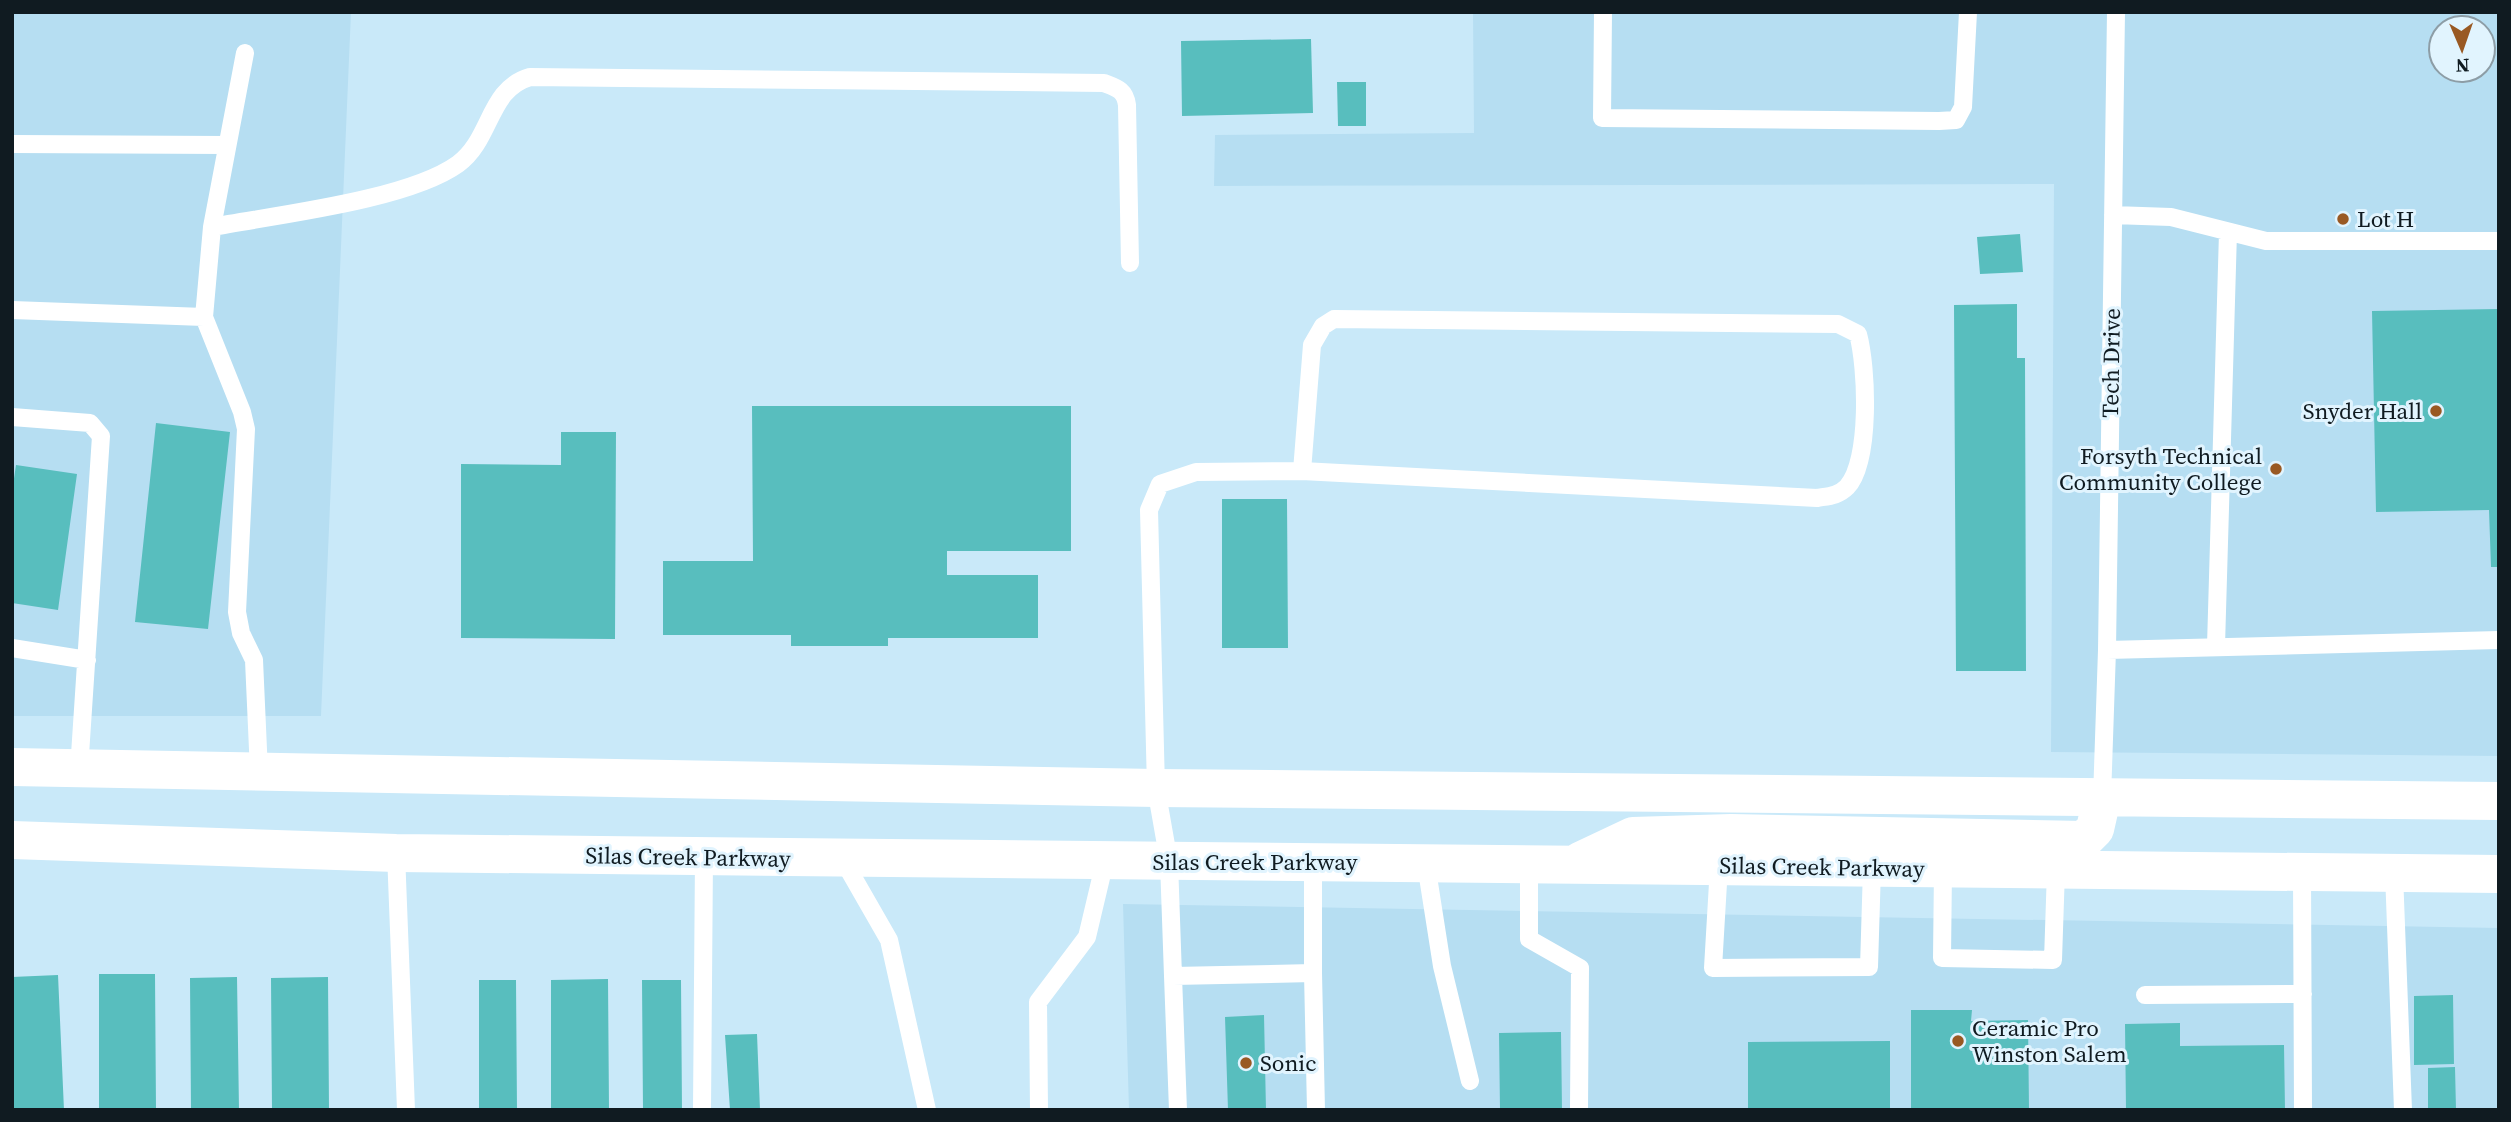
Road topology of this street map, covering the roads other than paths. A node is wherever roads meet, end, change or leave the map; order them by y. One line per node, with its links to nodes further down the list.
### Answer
1 (1603, 12): 2 (lane)
2 (1968, 12)
3 (2116, 12): 7 (lane, Tech Drive)
4 (245, 53): 6 (lane)
5 (12, 144): 6 (lane)
6 (227, 145): 8 (lane)
7 (2113, 215): 9 (lane); 19 (lane, Tech Drive)
8 (212, 227): 11 (lane); 13 (lane)
9 (2228, 232): 10 (lane); 17 (lane)
10 (2499, 241)
11 (1130, 263)
12 (12, 310): 13 (lane)
13 (204, 317): 23 (lane)
14 (12, 417): 20 (lane)
15 (1302, 471): 15 (lane); 24 (lane)
16 (2499, 640): 17 (lane)
17 (2216, 646): 19 (lane)
18 (12, 648): 20 (lane)
19 (2107, 650): 25 (lane, Tech Drive)
20 (87, 660): 22 (lane)
21 (12, 767): 22 (main road)
22 (79, 770): 23 (main road)
23 (260, 772): 24 (main road)
24 (1156, 789): 25 (main road); 32 (lane)
25 (2102, 797): 26 (main road); 36 (main road)
26 (2499, 801)
27 (12, 840): 28 (main road, Silas Creek Parkway)
28 (396, 853): 29 (main road, Silas Creek Parkway); 49 (lane)
29 (704, 857): 30 (main road, Silas Creek Parkway); 50 (lane)
30 (842, 858): 31 (main road, Silas Creek Parkway); 51 (lane)
31 (1105, 861): 32 (main road, Silas Creek Parkway); 52 (lane)
32 (1169, 862): 33 (main road, Silas Creek Parkway); 45 (lane)
33 (1313, 863): 34 (main road, Silas Creek Parkway); 44 (lane)
34 (1426, 864): 35 (main road, Silas Creek Parkway); 48 (lane)
35 (1529, 865): 36 (main road, Silas Creek Parkway); 55 (lane)
36 (1572, 865): 37 (main road, Silas Creek Parkway)
37 (1719, 866): 38 (main road, Silas Creek Parkway); 38 (lane)
38 (1872, 868): 39 (main road, Silas Creek Parkway)
39 (1943, 869): 40 (main road, Silas Creek Parkway); 40 (lane)
40 (2056, 870): 41 (main road, Silas Creek Parkway)
41 (2302, 873): 42 (main road, Silas Creek Parkway); 46 (lane)
42 (2394, 873): 43 (main road, Silas Creek Parkway); 57 (lane)
43 (2499, 874)
44 (1313, 974): 45 (lane); 54 (lane)
45 (1173, 976): 53 (lane)
46 (2303, 994): 47 (lane); 56 (lane)
47 (2145, 995)
48 (1470, 1081)
49 (406, 1110)
50 (702, 1110)
51 (927, 1110)
52 (1039, 1110)
53 (1178, 1110)
54 (1316, 1110)
55 (1579, 1110)
56 (2303, 1110)
57 (2403, 1110)

